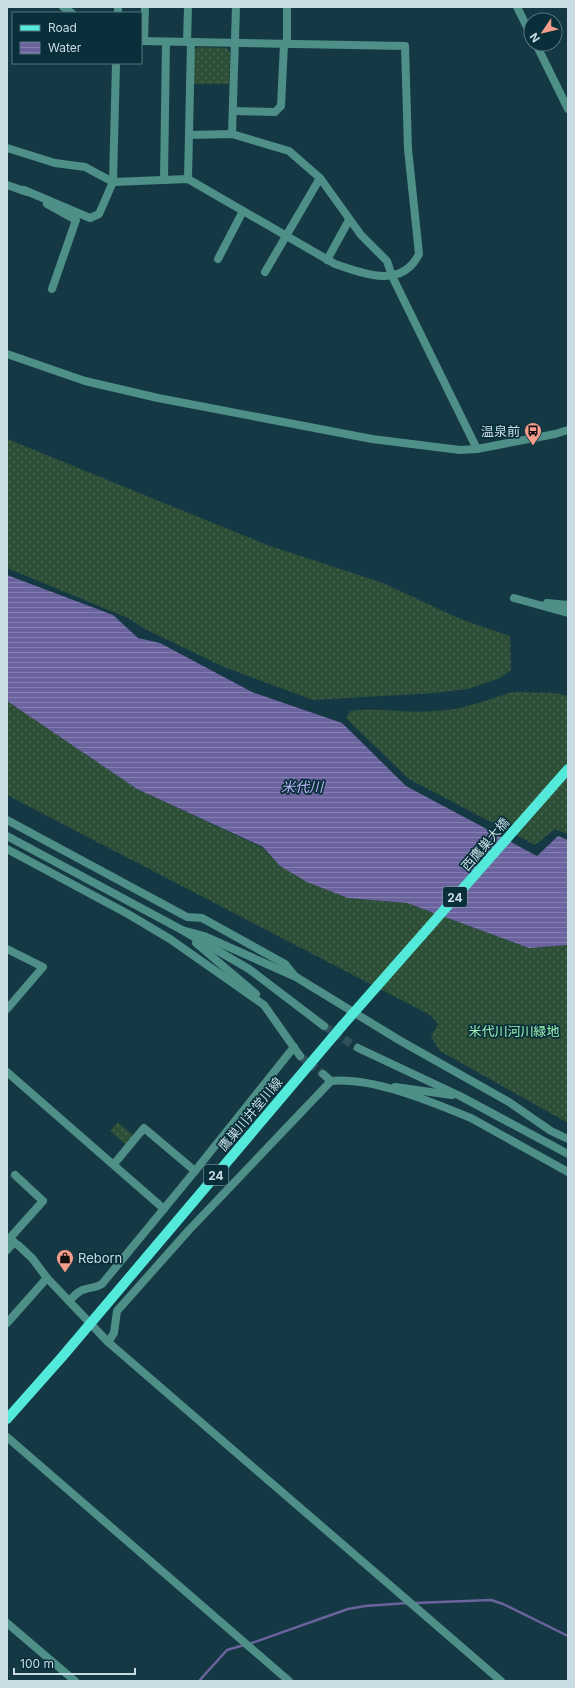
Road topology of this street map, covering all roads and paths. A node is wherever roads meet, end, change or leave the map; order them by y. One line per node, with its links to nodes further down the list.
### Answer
1 (145, 7): 7 (street)
2 (188, 7): 9 (street)
3 (236, 7): 10 (street)
4 (287, 7): 11 (street)
5 (517, 7): 6 (street)
6 (523, 19)
7 (142, 41): 8 (street)
8 (166, 42): 9 (street); 20 (street)
9 (189, 42): 10 (street); 17 (street)
10 (235, 43): 11 (street); 15 (street)
11 (285, 44): 15 (street); 31 (street)
12 (540, 52): 14 (street)
13 (116, 64): 22 (street)
14 (568, 109)
15 (233, 111): 16 (street)
16 (232, 134): 17 (street); 19 (street)
17 (189, 135): 21 (street)
18 (7, 148): 22 (street)
19 (320, 178): 26 (street); 27 (street)
20 (164, 180): 21 (street); 22 (street)
21 (188, 180): 25 (street)
22 (113, 182): 24 (street)
23 (7, 185): 24 (street)
24 (24, 190): 32 (street)
25 (243, 211): 27 (street); 28 (street)
26 (349, 220): 29 (street); 31 (street)
27 (285, 236): 29 (street); 30 (street)
28 (218, 259)
29 (327, 260): 31 (street)
30 (265, 272)
31 (392, 276): 35 (street)
32 (52, 289)
33 (7, 354): 35 (street)
34 (568, 430): 35 (street)
35 (477, 449)
36 (568, 605): 37 (street)
37 (568, 613)
38 (568, 769): 48 (main road, 西鷹巣大橋 / 24, bridge)
39 (7, 820): 44 (street)
40 (7, 836): 42 (street)
41 (7, 849): 45 (street)
42 (182, 930): 44 (street); 45 (street); 47 (street)
43 (7, 949): 46 (street)
44 (296, 977): 57 (street)
45 (264, 1005): 49 (street)
46 (7, 1009)
47 (324, 1026)
48 (342, 1026): 69 (main road, 鷹巣川井堂川線 / 24)
49 (294, 1047): 51 (street); 60 (street)
50 (358, 1048): 56 (street)
51 (300, 1056)
52 (7, 1072): 59 (street)
53 (323, 1074): 54 (street)
54 (331, 1081): 55 (street); 70 (street)
55 (378, 1085): 56 (street); 61 (street)
56 (460, 1096): 58 (street)
57 (568, 1139)
58 (568, 1154)
59 (114, 1164): 60 (street); 63 (street)
60 (195, 1171): 63 (street)
61 (568, 1172)
62 (14, 1175): 64 (street)
63 (164, 1209): 67 (street)
64 (10, 1240): 65 (street); 66 (street)
65 (7, 1250)
66 (47, 1278): 67 (street); 68 (street)
67 (69, 1301): 69 (street)
68 (7, 1323)
69 (90, 1323): 70 (street); 71 (main road, 鷹巣川井堂川線 / 24)
70 (108, 1342): 76 (street)
71 (7, 1419)
72 (7, 1437): 75 (street)
73 (7, 1623): 74 (street)
74 (75, 1681)
75 (289, 1681)
76 (502, 1681)

